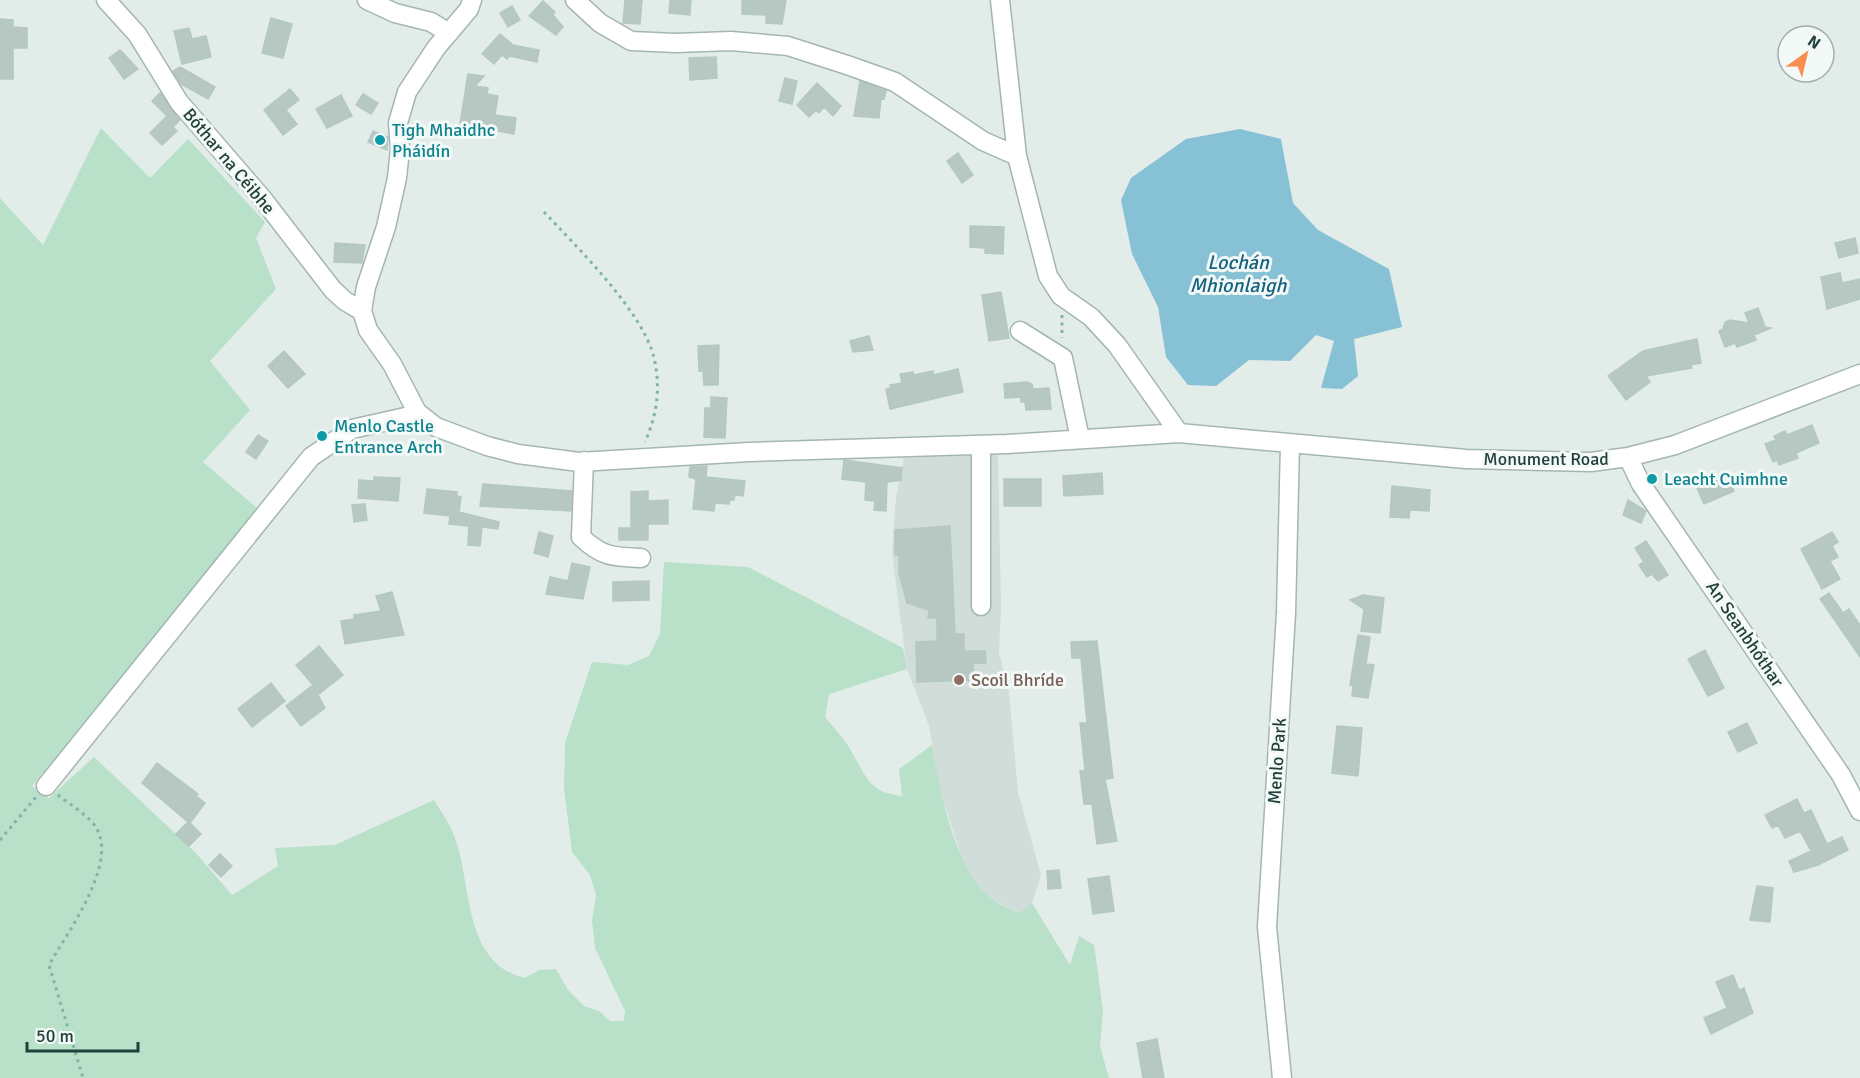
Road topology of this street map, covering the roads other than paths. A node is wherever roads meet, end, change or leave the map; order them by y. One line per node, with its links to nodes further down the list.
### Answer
1 (106, 0): 8 (street, Bóthar na Céibhe)
2 (368, 0): 6 (street)
3 (472, 0): 6 (street)
4 (576, 0): 7 (street)
5 (1000, 0): 7 (street)
6 (449, 33): 8 (street)
7 (1017, 156): 12 (street)
8 (362, 311): 11 (street)
9 (1020, 331): 13 (street)
10 (1860, 374): 16 (street, Monument Road)
11 (417, 412): 17 (street, Monument Road); 20 (street)
12 (1179, 433): 13 (street, Monument Road); 14 (street, Monument Road)
13 (1080, 439): 15 (street, Monument Road)
14 (1290, 444): 16 (street, Monument Road); 22 (street, Menlo Park)
15 (981, 445): 17 (street, Monument Road); 19 (street)
16 (1628, 458): 21 (street, An Seanbhóthar)
17 (584, 461): 18 (street)
18 (641, 558)
19 (981, 606)
20 (46, 786)
21 (1860, 811)
22 (1282, 1078)

